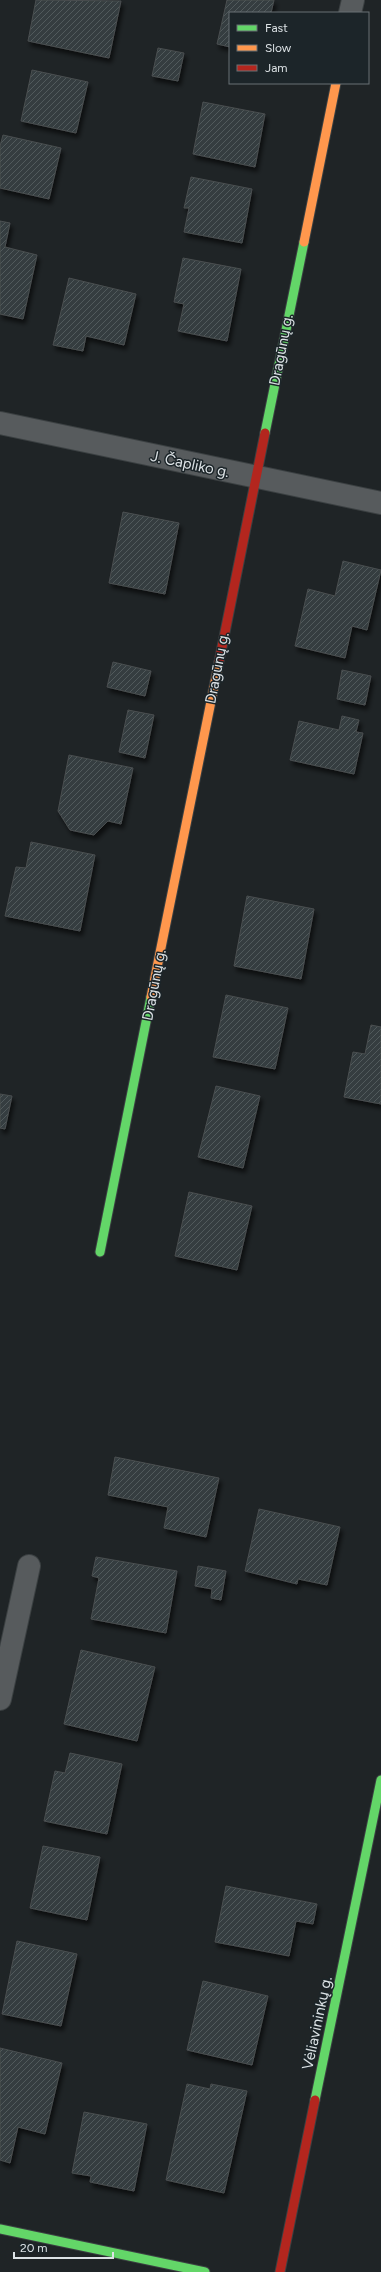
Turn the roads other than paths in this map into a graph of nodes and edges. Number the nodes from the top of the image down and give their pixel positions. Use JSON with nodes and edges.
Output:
{"nodes":[{"id":1,"x":353,"y":0,"type":"edge"},
{"id":2,"x":350,"y":12,"type":"edge"},
{"id":3,"x":336,"y":84,"type":"edge"},
{"id":4,"x":0,"y":423,"type":"edge"},
{"id":5,"x":255,"y":478,"type":"junction"},
{"id":6,"x":381,"y":503,"type":"edge"},
{"id":7,"x":100,"y":1252,"type":"dead end"},
{"id":8,"x":29,"y":1566,"type":"dead end"},
{"id":9,"x":0,"y":1699,"type":"edge"},
{"id":10,"x":381,"y":1780,"type":"edge"},
{"id":11,"x":0,"y":2229,"type":"edge"},
{"id":12,"x":204,"y":2272,"type":"edge"},
{"id":13,"x":280,"y":2272,"type":"edge"}],
"edges":[{"from":1,"to":2,"type":"street"},
{"from":3,"to":5,"type":"street","name":"Dragūnų g."},
{"from":4,"to":5,"type":"street","name":"J. Čapliko g."},
{"from":5,"to":6,"type":"street","name":"J. Čapliko g."},
{"from":5,"to":7,"type":"street","name":"Dragūnų g."},
{"from":8,"to":9,"type":"street"},
{"from":10,"to":13,"type":"street","name":"Vėliavininkų g."},
{"from":11,"to":12,"type":"street"}]}
